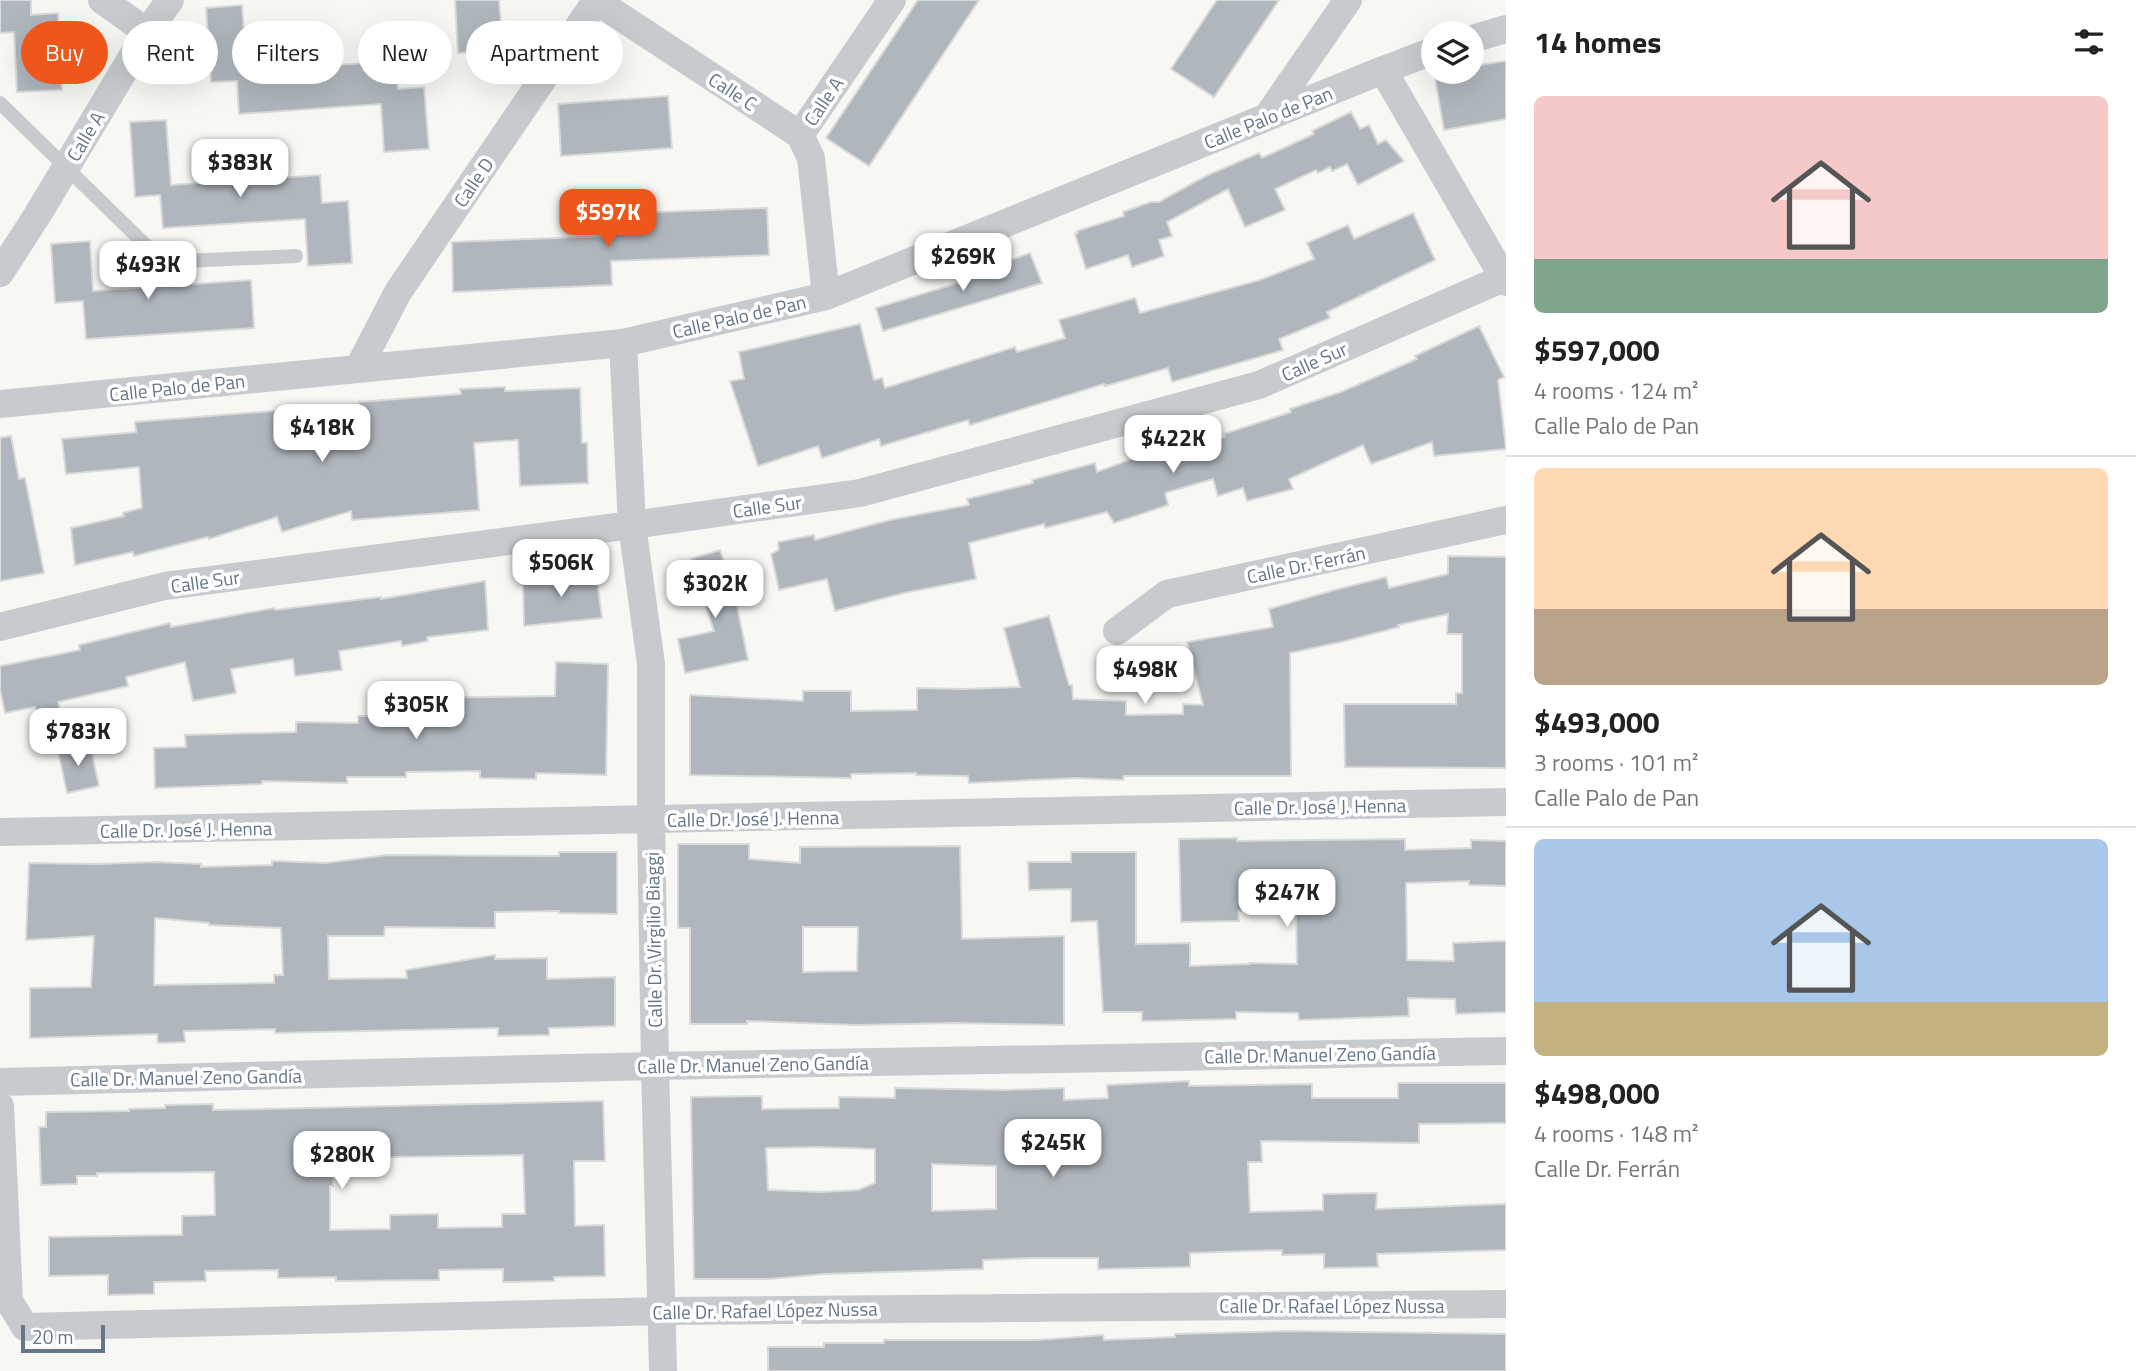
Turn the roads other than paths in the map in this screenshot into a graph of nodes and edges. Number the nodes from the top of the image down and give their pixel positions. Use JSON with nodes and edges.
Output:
{"nodes":[{"id":1,"x":102,"y":0,"type":"edge"},
{"id":2,"x":170,"y":0,"type":"edge"},
{"id":3,"x":596,"y":0,"type":"edge"},
{"id":4,"x":892,"y":0,"type":"edge"},
{"id":5,"x":1348,"y":0,"type":"edge"},
{"id":6,"x":132,"y":21,"type":"edge"},
{"id":7,"x":155,"y":21,"type":"edge"},
{"id":8,"x":1506,"y":29,"type":"edge"},
{"id":9,"x":1484,"y":35,"type":"edge"},
{"id":10,"x":1421,"y":55,"type":"edge"},
{"id":11,"x":1382,"y":70,"type":"junction"},
{"id":12,"x":122,"y":74,"type":"edge"},
{"id":13,"x":0,"y":103,"type":"edge"},
{"id":14,"x":1267,"y":117,"type":"junction"},
{"id":15,"x":800,"y":135,"type":"junction"},
{"id":16,"x":66,"y":169,"type":"junction"},
{"id":17,"x":296,"y":256,"type":"dead end"},
{"id":18,"x":0,"y":273,"type":"edge"},
{"id":19,"x":1505,"y":279,"type":"edge"},
{"id":20,"x":826,"y":296,"type":"junction"},
{"id":21,"x":622,"y":343,"type":"junction"},
{"id":22,"x":358,"y":369,"type":"junction"},
{"id":23,"x":0,"y":404,"type":"edge"},
{"id":24,"x":1506,"y":520,"type":"edge"},
{"id":25,"x":632,"y":525,"type":"junction"},
{"id":26,"x":0,"y":627,"type":"edge"},
{"id":27,"x":1117,"y":631,"type":"dead end"},
{"id":28,"x":1506,"y":802,"type":"edge"},
{"id":29,"x":651,"y":820,"type":"junction"},
{"id":30,"x":0,"y":832,"type":"edge"},
{"id":31,"x":1506,"y":1051,"type":"edge"},
{"id":32,"x":655,"y":1066,"type":"junction"},
{"id":33,"x":0,"y":1082,"type":"edge"},
{"id":34,"x":0,"y":1106,"type":"edge"},
{"id":35,"x":1506,"y":1304,"type":"edge"},
{"id":36,"x":662,"y":1311,"type":"junction"},
{"id":37,"x":663,"y":1371,"type":"edge"}],
"edges":[{"from":1,"to":6,"type":"street"},
{"from":2,"to":7,"type":"street","name":"Calle A"},
{"from":3,"to":15,"type":"street","name":"Calle C"},
{"from":3,"to":22,"type":"street","name":"Calle D"},
{"from":4,"to":15,"type":"street","name":"Calle A"},
{"from":5,"to":14,"type":"street"},
{"from":8,"to":9,"type":"street"},
{"from":10,"to":11,"type":"street","name":"Calle Palo de Pan"},
{"from":11,"to":14,"type":"street","name":"Calle Palo de Pan"},
{"from":11,"to":19,"type":"street"},
{"from":12,"to":16,"type":"street","name":"Calle A"},
{"from":13,"to":16,"type":"lane"},
{"from":14,"to":20,"type":"street","name":"Calle Palo de Pan"},
{"from":15,"to":20,"type":"street","name":"Calle A"},
{"from":16,"to":17,"type":"lane"},
{"from":16,"to":18,"type":"street","name":"Calle A"},
{"from":19,"to":25,"type":"street","name":"Calle Sur"},
{"from":20,"to":21,"type":"street","name":"Calle Palo de Pan"},
{"from":21,"to":22,"type":"street","name":"Calle Palo de Pan"},
{"from":21,"to":25,"type":"street","name":"Calle Dr. Virgilio Biaggi"},
{"from":22,"to":23,"type":"street","name":"Calle Palo de Pan"},
{"from":24,"to":27,"type":"street","name":"Calle Dr. Ferrán"},
{"from":25,"to":26,"type":"street","name":"Calle Sur"},
{"from":25,"to":29,"type":"street","name":"Calle Dr. Virgilio Biaggi"},
{"from":28,"to":29,"type":"street","name":"Calle Dr. José J. Henna"},
{"from":29,"to":30,"type":"street","name":"Calle Dr. José J. Henna"},
{"from":29,"to":32,"type":"street","name":"Calle Dr. Virgilio Biaggi"},
{"from":31,"to":32,"type":"street","name":"Calle Dr. Manuel Zeno Gandía"},
{"from":32,"to":33,"type":"street","name":"Calle Dr. Manuel Zeno Gandía"},
{"from":32,"to":36,"type":"street","name":"Calle Dr. Virgilio Biaggi"},
{"from":34,"to":36,"type":"street","name":"Calle Dr. Rafael López Nussa"},
{"from":35,"to":36,"type":"street","name":"Calle Dr. Rafael López Nussa"},
{"from":36,"to":37,"type":"street","name":"Calle Dr. Virgilio Biaggi"}]}
